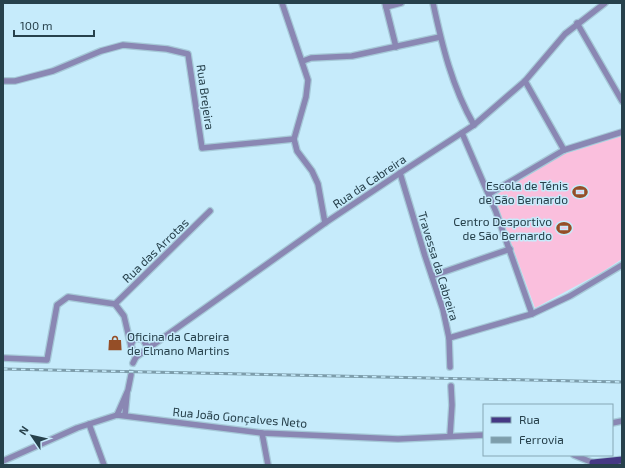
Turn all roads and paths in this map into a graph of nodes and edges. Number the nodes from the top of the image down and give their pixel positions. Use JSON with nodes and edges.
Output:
{"nodes":[{"id":1,"x":282,"y":3,"type":"edge"},
{"id":2,"x":401,"y":3,"type":"edge"},
{"id":3,"x":432,"y":3,"type":"edge"},
{"id":4,"x":605,"y":3,"type":"edge"},
{"id":5,"x":385,"y":5,"type":"edge"},
{"id":6,"x":577,"y":23,"type":"junction"},
{"id":7,"x":440,"y":37,"type":"junction"},
{"id":8,"x":396,"y":47,"type":"junction"},
{"id":9,"x":303,"y":62,"type":"junction"},
{"id":10,"x":3,"y":81,"type":"edge"},
{"id":11,"x":525,"y":81,"type":"junction"},
{"id":12,"x":622,"y":101,"type":"edge"},
{"id":13,"x":474,"y":125,"type":"junction"},
{"id":14,"x":462,"y":132,"type":"junction"},
{"id":15,"x":622,"y":132,"type":"edge"},
{"id":16,"x":294,"y":139,"type":"junction"},
{"id":17,"x":564,"y":150,"type":"junction"},
{"id":18,"x":400,"y":173,"type":"junction"},
{"id":19,"x":489,"y":194,"type":"junction"},
{"id":20,"x":210,"y":211,"type":"dead end"},
{"id":21,"x":325,"y":224,"type":"junction"},
{"id":22,"x":510,"y":249,"type":"junction"},
{"id":23,"x":622,"y":265,"type":"edge"},
{"id":24,"x":432,"y":276,"type":"junction"},
{"id":25,"x":115,"y":304,"type":"junction"},
{"id":26,"x":532,"y":314,"type":"junction"},
{"id":27,"x":127,"y":330,"type":"junction"},
{"id":28,"x":137,"y":338,"type":"junction"},
{"id":29,"x":450,"y":338,"type":"junction"},
{"id":30,"x":131,"y":346,"type":"junction"},
{"id":31,"x":149,"y":349,"type":"junction"},
{"id":32,"x":3,"y":358,"type":"edge"},
{"id":33,"x":450,"y":367,"type":"dead end"},
{"id":34,"x":131,"y":375,"type":"tunnel mouth"},
{"id":35,"x":450,"y":386,"type":"dead end"},
{"id":36,"x":128,"y":390,"type":"junction"},
{"id":37,"x":117,"y":415,"type":"junction"},
{"id":38,"x":126,"y":416,"type":"junction"},
{"id":39,"x":90,"y":424,"type":"junction"},
{"id":40,"x":262,"y":433,"type":"junction"},
{"id":41,"x":483,"y":435,"type":"edge"},
{"id":42,"x":450,"y":436,"type":"junction"},
{"id":43,"x":576,"y":456,"type":"edge"},
{"id":44,"x":622,"y":460,"type":"edge"},
{"id":45,"x":3,"y":461,"type":"edge"},
{"id":46,"x":596,"y":464,"type":"edge"},
{"id":47,"x":104,"y":465,"type":"edge"},
{"id":48,"x":268,"y":465,"type":"edge"},
{"id":49,"x":617,"y":465,"type":"edge"}],
"edges":[{"from":1,"to":9,"type":"street"},
{"from":2,"to":5,"type":"street"},
{"from":3,"to":7,"type":"street"},
{"from":4,"to":6,"type":"street","name":"Rua da Cabreira"},
{"from":5,"to":8,"type":"street"},
{"from":6,"to":11,"type":"street","name":"Rua da Cabreira"},
{"from":6,"to":12,"type":"street"},
{"from":7,"to":8,"type":"street"},
{"from":7,"to":13,"type":"street"},
{"from":8,"to":9,"type":"street"},
{"from":9,"to":16,"type":"street"},
{"from":10,"to":16,"type":"street","name":"Rua Brejeira"},
{"from":11,"to":13,"type":"street","name":"Rua da Cabreira"},
{"from":11,"to":17,"type":"street"},
{"from":13,"to":14,"type":"street","name":"Rua da Cabreira"},
{"from":14,"to":18,"type":"street","name":"Rua da Cabreira"},
{"from":14,"to":19,"type":"street"},
{"from":15,"to":17,"type":"street"},
{"from":16,"to":21,"type":"street"},
{"from":17,"to":19,"type":"street"},
{"from":18,"to":21,"type":"street","name":"Rua da Cabreira"},
{"from":18,"to":24,"type":"street","name":"Travessa da Cabreira"},
{"from":19,"to":22,"type":"street"},
{"from":20,"to":25,"type":"street","name":"Rua das Arrotas"},
{"from":21,"to":31,"type":"street","name":"Rua da Cabreira"},
{"from":22,"to":24,"type":"street"},
{"from":22,"to":26,"type":"street"},
{"from":23,"to":26,"type":"street"},
{"from":24,"to":29,"type":"street","name":"Travessa da Cabreira"},
{"from":25,"to":27,"type":"street"},
{"from":25,"to":32,"type":"street"},
{"from":26,"to":29,"type":"street"},
{"from":27,"to":28,"type":"street"},
{"from":27,"to":30,"type":"street"},
{"from":28,"to":30,"type":"street"},
{"from":28,"to":31,"type":"street"},
{"from":29,"to":33,"type":"street","name":"Travessa da Cabreira"},
{"from":30,"to":31,"type":"street","name":"Rua da Cabreira"},
{"from":34,"to":36,"type":"street"},
{"from":35,"to":42,"type":"street"},
{"from":36,"to":37,"type":"street"},
{"from":36,"to":38,"type":"street"},
{"from":37,"to":38,"type":"street","name":"Rua João Gonçalves Neto"},
{"from":37,"to":39,"type":"street","name":"Rua João Gonçalves Neto"},
{"from":38,"to":40,"type":"street","name":"Rua João Gonçalves Neto"},
{"from":39,"to":45,"type":"street","name":"Rua João Gonçalves Neto"},
{"from":39,"to":47,"type":"street"},
{"from":40,"to":42,"type":"street","name":"Rua João Gonçalves Neto"},
{"from":40,"to":48,"type":"street"},
{"from":41,"to":42,"type":"street","name":"Rua João Gonçalves Neto"},
{"from":43,"to":46,"type":"street"},
{"from":44,"to":46,"type":"main road"},
{"from":44,"to":49,"type":"main road"}]}
